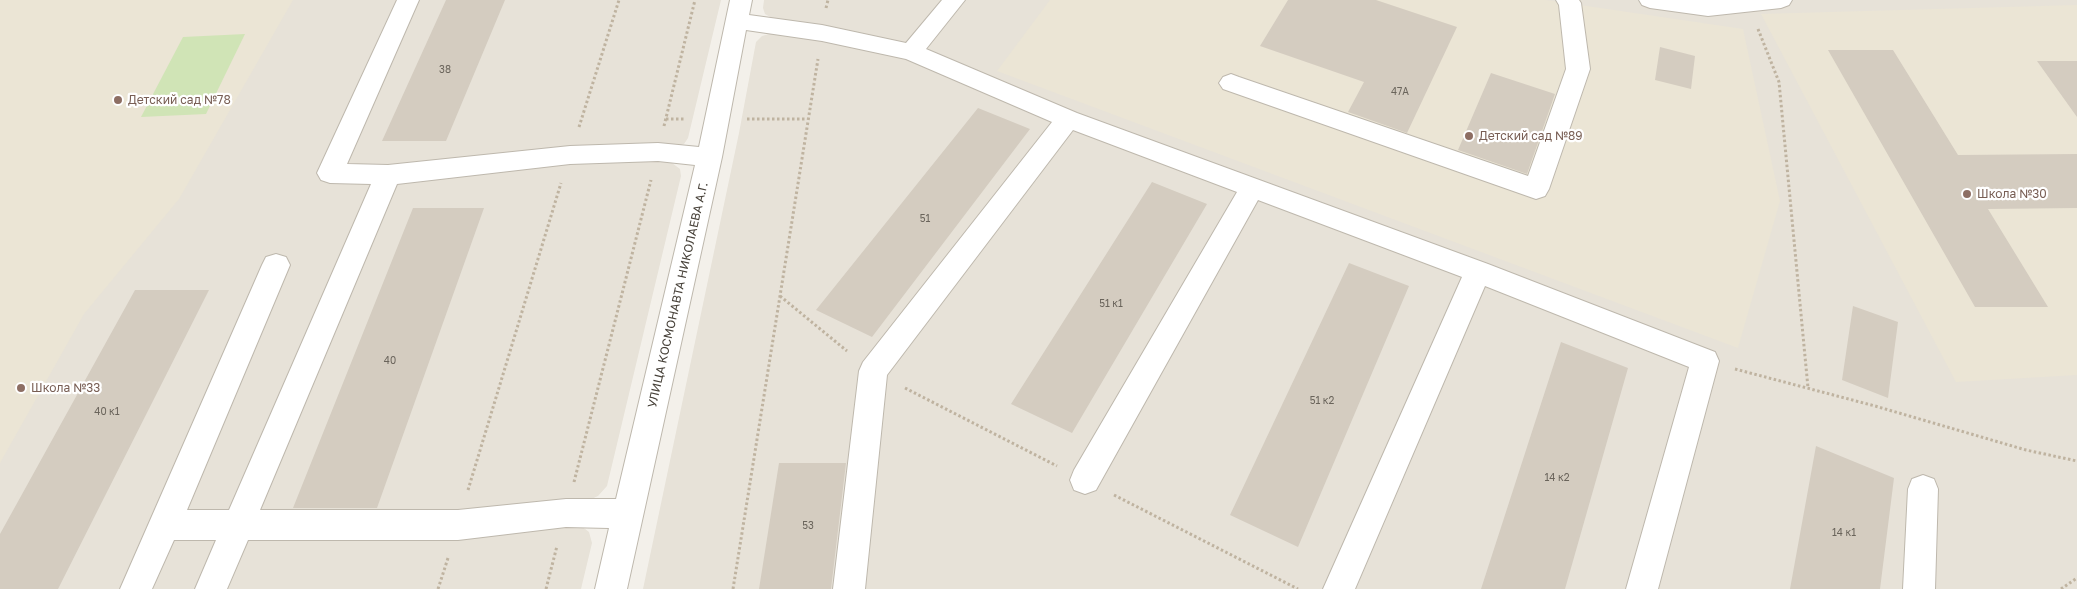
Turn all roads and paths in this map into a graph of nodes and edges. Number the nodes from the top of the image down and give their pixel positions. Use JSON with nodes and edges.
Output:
{"nodes":[{"id":1,"x":408,"y":0,"type":"edge"},
{"id":2,"x":619,"y":0,"type":"edge"},
{"id":3,"x":695,"y":0,"type":"edge"},
{"id":4,"x":954,"y":0,"type":"edge"},
{"id":5,"x":1567,"y":0,"type":"edge"},
{"id":6,"x":1650,"y":0,"type":"edge"},
{"id":7,"x":1781,"y":0,"type":"edge"},
{"id":8,"x":1706,"y":4,"type":"edge"},
{"id":9,"x":1748,"y":4,"type":"junction"},
{"id":10,"x":739,"y":10,"type":"edge"},
{"id":11,"x":911,"y":52,"type":"junction"},
{"id":12,"x":818,"y":57,"type":"dead end"},
{"id":13,"x":1231,"y":83,"type":"dead end"},
{"id":14,"x":1068,"y":118,"type":"junction"},
{"id":15,"x":666,"y":119,"type":"junction"},
{"id":16,"x":692,"y":119,"type":"dead end"},
{"id":17,"x":742,"y":119,"type":"dead end"},
{"id":18,"x":807,"y":119,"type":"junction"},
{"id":19,"x":664,"y":127,"type":"dead end"},
{"id":20,"x":570,"y":155,"type":"junction"},
{"id":21,"x":709,"y":157,"type":"junction"},
{"id":22,"x":388,"y":175,"type":"junction"},
{"id":23,"x":651,"y":180,"type":"dead end"},
{"id":24,"x":1254,"y":187,"type":"junction"},
{"id":25,"x":276,"y":265,"type":"dead end"},
{"id":26,"x":1478,"y":272,"type":"junction"},
{"id":27,"x":780,"y":296,"type":"junction"},
{"id":28,"x":1705,"y":361,"type":"junction"},
{"id":29,"x":872,"y":371,"type":"junction"},
{"id":30,"x":1808,"y":388,"type":"junction"},
{"id":31,"x":2077,"y":461,"type":"edge"},
{"id":32,"x":1085,"y":480,"type":"junction"},
{"id":33,"x":573,"y":485,"type":"dead end"},
{"id":34,"x":1923,"y":489,"type":"dead end"},
{"id":35,"x":628,"y":514,"type":"junction"},
{"id":36,"x":165,"y":525,"type":"junction"},
{"id":37,"x":239,"y":525,"type":"junction"},
{"id":38,"x":458,"y":525,"type":"junction"},
{"id":39,"x":558,"y":542,"type":"dead end"},
{"id":40,"x":2077,"y":578,"type":"edge"},
{"id":41,"x":136,"y":589,"type":"edge"},
{"id":42,"x":212,"y":589,"type":"edge"},
{"id":43,"x":438,"y":589,"type":"edge"},
{"id":44,"x":546,"y":589,"type":"edge"},
{"id":45,"x":611,"y":589,"type":"edge"},
{"id":46,"x":733,"y":589,"type":"edge"},
{"id":47,"x":849,"y":589,"type":"edge"},
{"id":48,"x":1298,"y":589,"type":"edge"},
{"id":49,"x":1339,"y":589,"type":"edge"},
{"id":50,"x":1642,"y":589,"type":"edge"},
{"id":51,"x":1919,"y":589,"type":"edge"},
{"id":52,"x":2061,"y":589,"type":"edge"}],
"edges":[{"from":1,"to":22,"type":"street"},
{"from":2,"to":20,"type":"path"},
{"from":3,"to":15,"type":"path"},
{"from":4,"to":11,"type":"street"},
{"from":5,"to":13,"type":"street"},
{"from":6,"to":8,"type":"street"},
{"from":7,"to":9,"type":"street"},
{"from":8,"to":9,"type":"street"},
{"from":9,"to":30,"type":"path"},
{"from":10,"to":11,"type":"street"},
{"from":10,"to":21,"type":"street","name":"УЛИЦА КОСМОНАВТА НИКОЛАЕВА А.Г."},
{"from":11,"to":14,"type":"street"},
{"from":12,"to":18,"type":"path"},
{"from":14,"to":24,"type":"street"},
{"from":14,"to":29,"type":"street"},
{"from":15,"to":16,"type":"path"},
{"from":15,"to":19,"type":"path"},
{"from":17,"to":18,"type":"path"},
{"from":18,"to":27,"type":"path"},
{"from":20,"to":21,"type":"street"},
{"from":20,"to":22,"type":"street"},
{"from":20,"to":38,"type":"path"},
{"from":21,"to":35,"type":"street","name":"УЛИЦА КОСМОНАВТА НИКОЛАЕВА А.Г."},
{"from":22,"to":37,"type":"street"},
{"from":23,"to":33,"type":"path"},
{"from":24,"to":26,"type":"street"},
{"from":24,"to":32,"type":"street"},
{"from":25,"to":36,"type":"street"},
{"from":26,"to":28,"type":"street"},
{"from":26,"to":49,"type":"street"},
{"from":27,"to":29,"type":"path"},
{"from":27,"to":46,"type":"path"},
{"from":28,"to":30,"type":"path"},
{"from":28,"to":50,"type":"street"},
{"from":29,"to":32,"type":"path"},
{"from":29,"to":47,"type":"street"},
{"from":30,"to":31,"type":"path"},
{"from":32,"to":48,"type":"path"},
{"from":34,"to":51,"type":"street"},
{"from":35,"to":38,"type":"street"},
{"from":35,"to":45,"type":"street","name":"УЛИЦА КОСМОНАВТА НИКОЛАЕВА А.Г."},
{"from":36,"to":37,"type":"street"},
{"from":36,"to":41,"type":"street"},
{"from":37,"to":38,"type":"street"},
{"from":37,"to":42,"type":"street"},
{"from":38,"to":43,"type":"path"},
{"from":39,"to":44,"type":"path"},
{"from":40,"to":52,"type":"path"}]}
